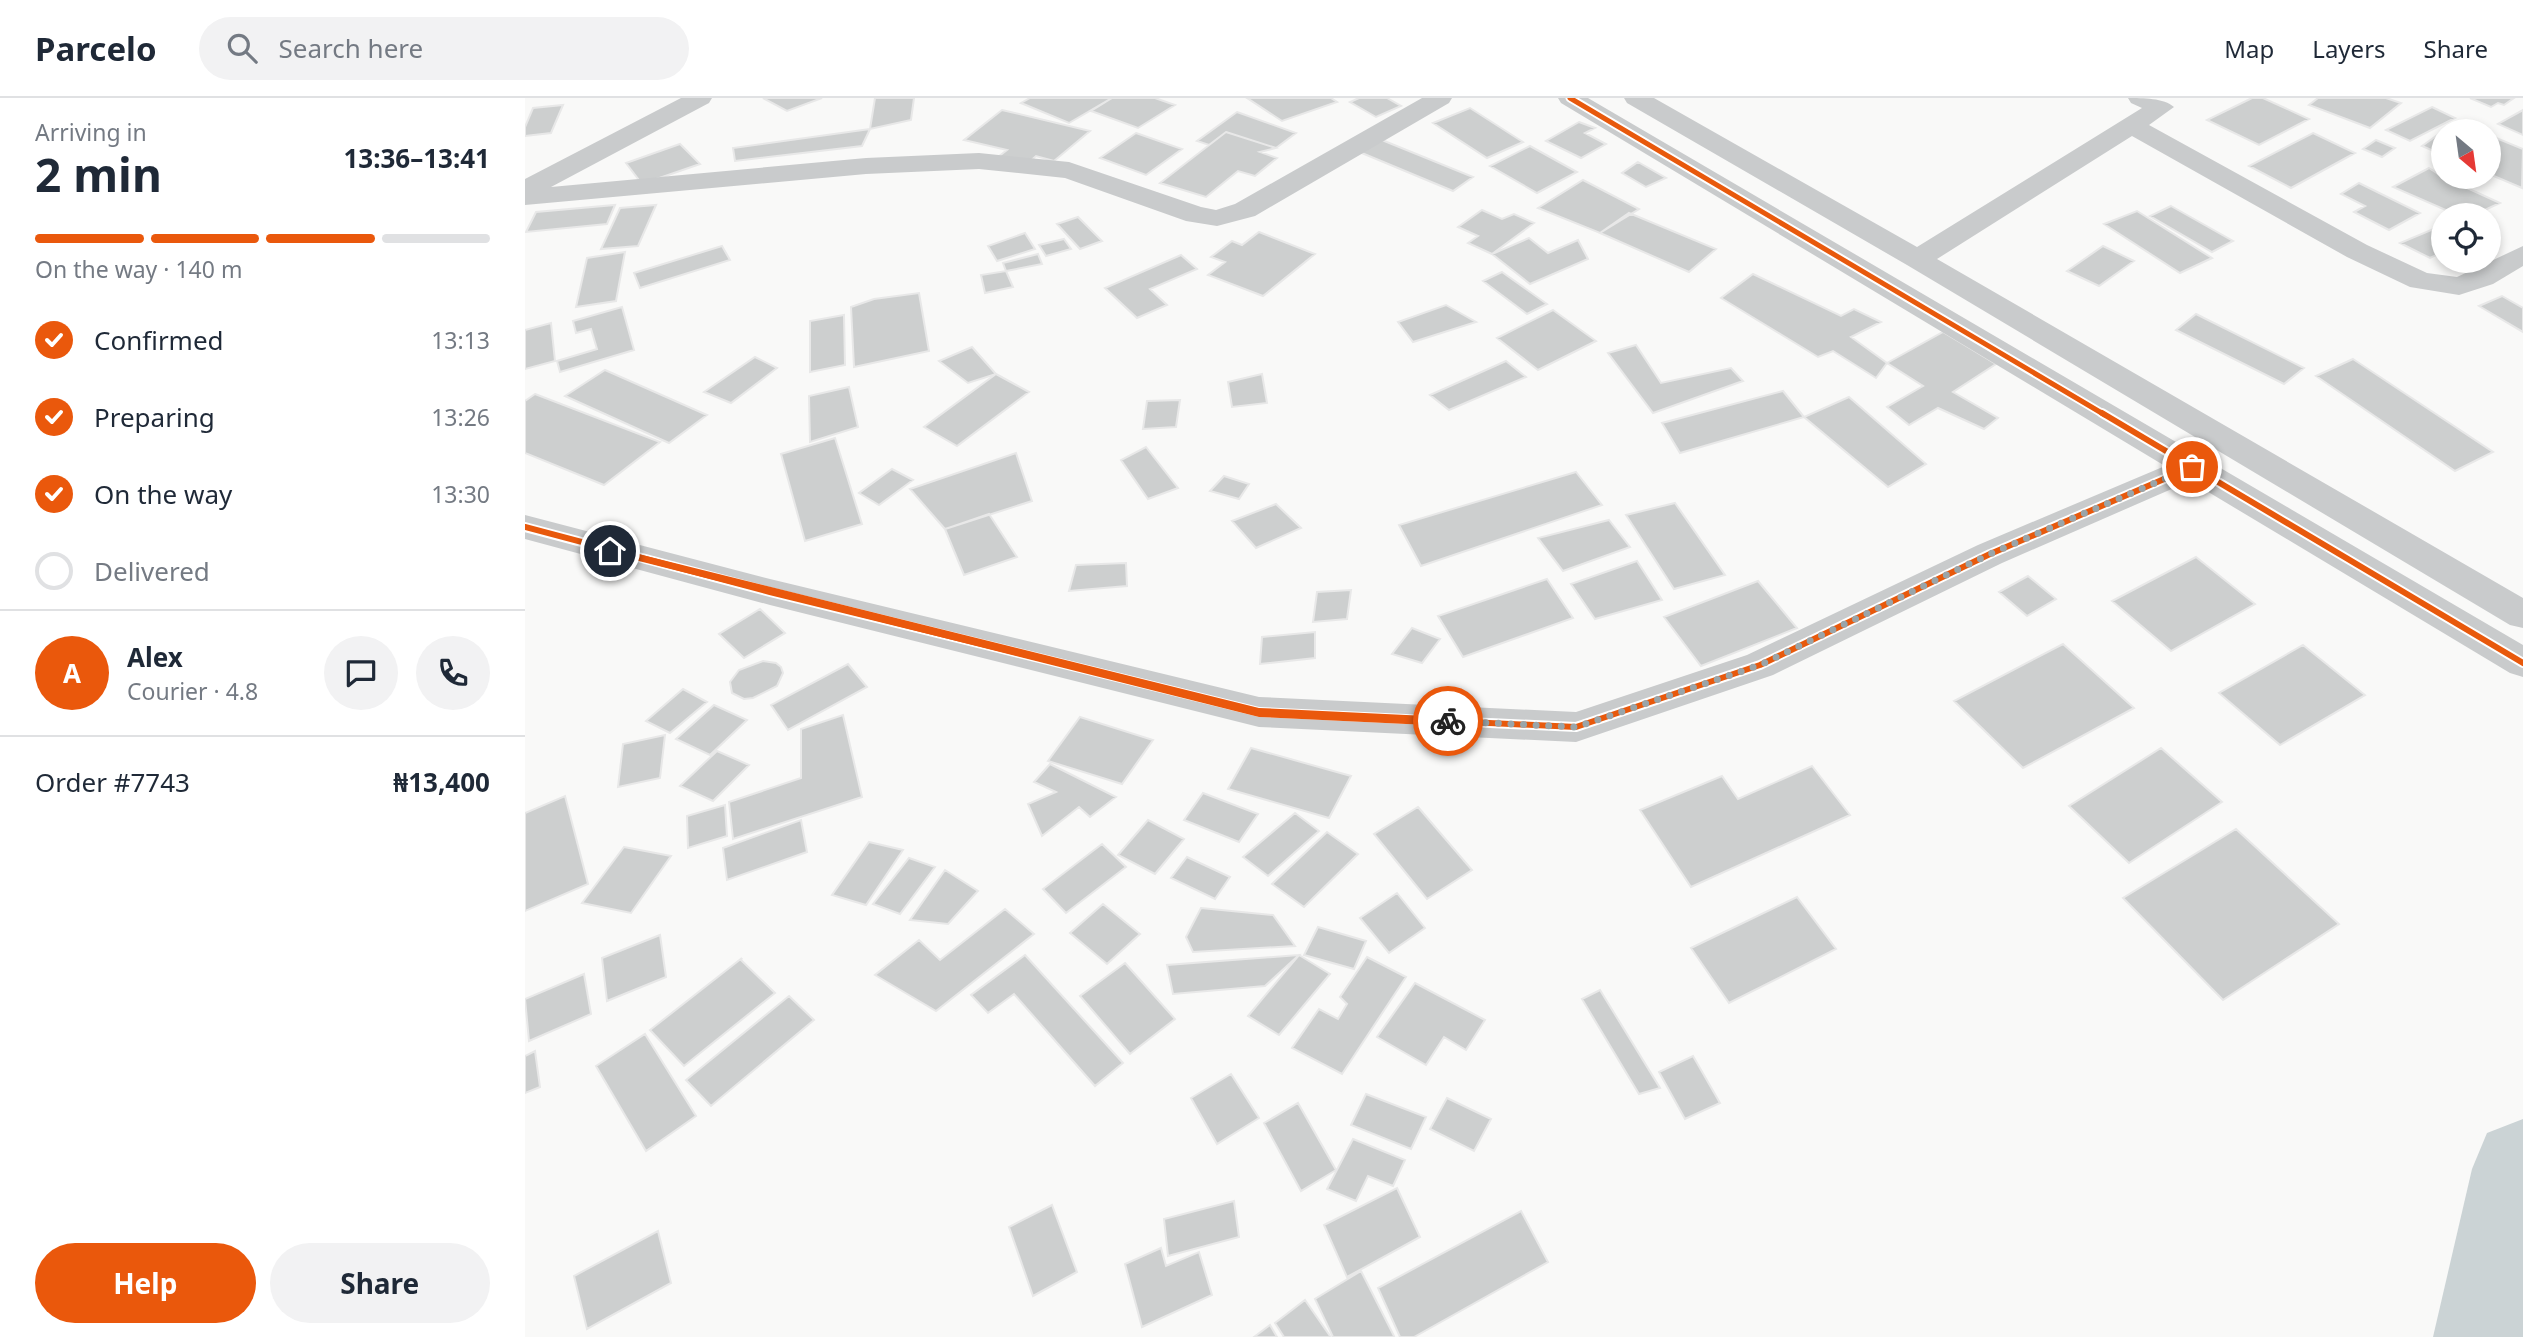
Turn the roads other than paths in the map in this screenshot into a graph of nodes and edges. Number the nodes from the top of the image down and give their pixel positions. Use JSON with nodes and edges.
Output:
{"nodes":[{"id":1,"x":700,"y":98,"type":"edge"},
{"id":2,"x":1440,"y":98,"type":"edge"},
{"id":3,"x":1570,"y":98,"type":"edge"},
{"id":4,"x":1636,"y":98,"type":"edge"},
{"id":5,"x":2159,"y":101,"type":"edge"},
{"id":6,"x":2130,"y":125,"type":"junction"},
{"id":7,"x":525,"y":189,"type":"edge"},
{"id":8,"x":525,"y":197,"type":"edge"},
{"id":9,"x":2523,"y":254,"type":"edge"},
{"id":10,"x":1917,"y":259,"type":"junction"},
{"id":11,"x":2192,"y":467,"type":"junction"},
{"id":12,"x":527,"y":530,"type":"edge"},
{"id":13,"x":2523,"y":615,"type":"edge"},
{"id":14,"x":2523,"y":663,"type":"edge"}],
"edges":[{"from":1,"to":7,"type":"street"},
{"from":2,"to":8,"type":"street"},
{"from":3,"to":11,"type":"street"},
{"from":4,"to":10,"type":"street"},
{"from":5,"to":6,"type":"street"},
{"from":6,"to":9,"type":"street"},
{"from":6,"to":10,"type":"street"},
{"from":10,"to":13,"type":"street"},
{"from":11,"to":12,"type":"street"},
{"from":11,"to":14,"type":"street"}]}
